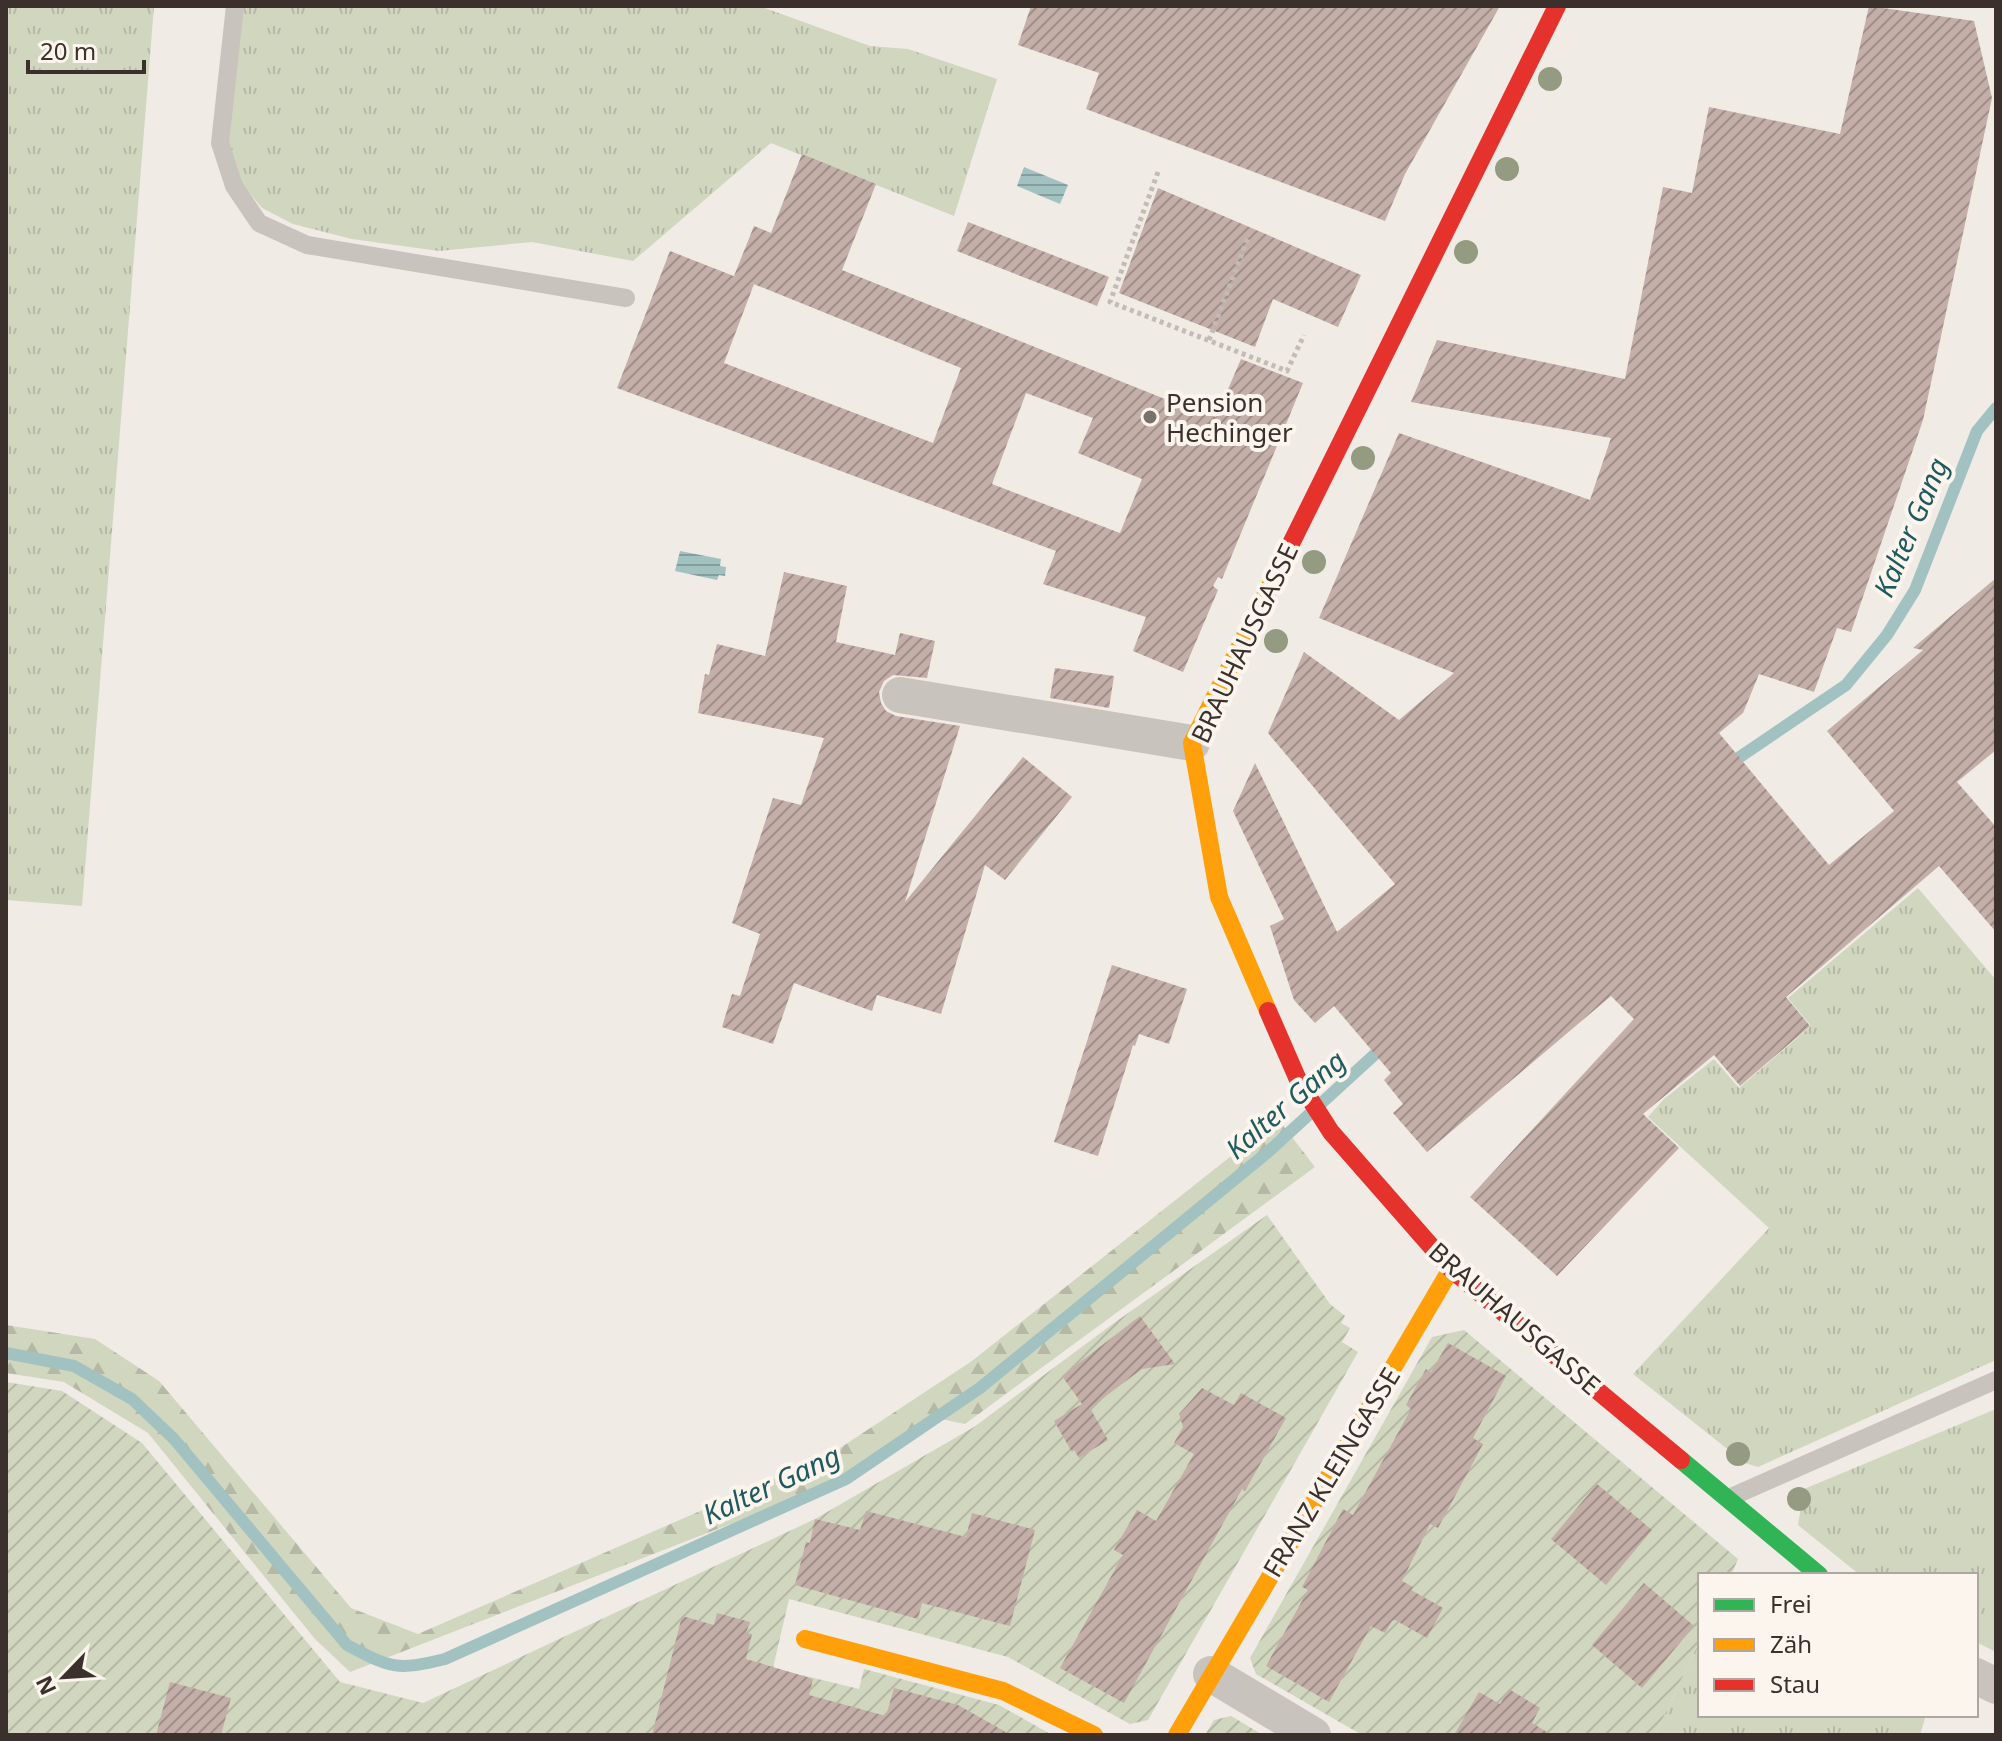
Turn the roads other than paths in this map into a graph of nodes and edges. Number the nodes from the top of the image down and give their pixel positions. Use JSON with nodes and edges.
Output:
{"nodes":[{"id":1,"x":235,"y":6,"type":"edge"},
{"id":2,"x":1557,"y":6,"type":"edge"},
{"id":3,"x":626,"y":298,"type":"dead end"},
{"id":4,"x":900,"y":695,"type":"dead end"},
{"id":5,"x":1192,"y":743,"type":"junction"},
{"id":6,"x":1451,"y":1269,"type":"junction"},
{"id":7,"x":1996,"y":1380,"type":"edge"},
{"id":8,"x":1727,"y":1499,"type":"junction"},
{"id":9,"x":1817,"y":1573,"type":"edge"},
{"id":10,"x":805,"y":1639,"type":"dead end"},
{"id":11,"x":1211,"y":1674,"type":"junction"},
{"id":12,"x":1978,"y":1677,"type":"edge"},
{"id":13,"x":1996,"y":1686,"type":"edge"},
{"id":14,"x":1094,"y":1735,"type":"edge"},
{"id":15,"x":1177,"y":1735,"type":"edge"},
{"id":16,"x":1313,"y":1735,"type":"edge"}],
"edges":[{"from":1,"to":3,"type":"lane"},
{"from":2,"to":5,"type":"street","name":"BRAUHAUSGASSE"},
{"from":4,"to":5,"type":"street"},
{"from":5,"to":6,"type":"street","name":"BRAUHAUSGASSE"},
{"from":6,"to":8,"type":"street","name":"BRAUHAUSGASSE"},
{"from":6,"to":11,"type":"street","name":"FRANZ KLEINGASSE"},
{"from":7,"to":8,"type":"lane"},
{"from":8,"to":9,"type":"street","name":"BRAUHAUSGASSE"},
{"from":10,"to":14,"type":"street"},
{"from":11,"to":15,"type":"street","name":"FRANZ KLEINGASSE"},
{"from":11,"to":16,"type":"street"},
{"from":12,"to":13,"type":"street"}]}
